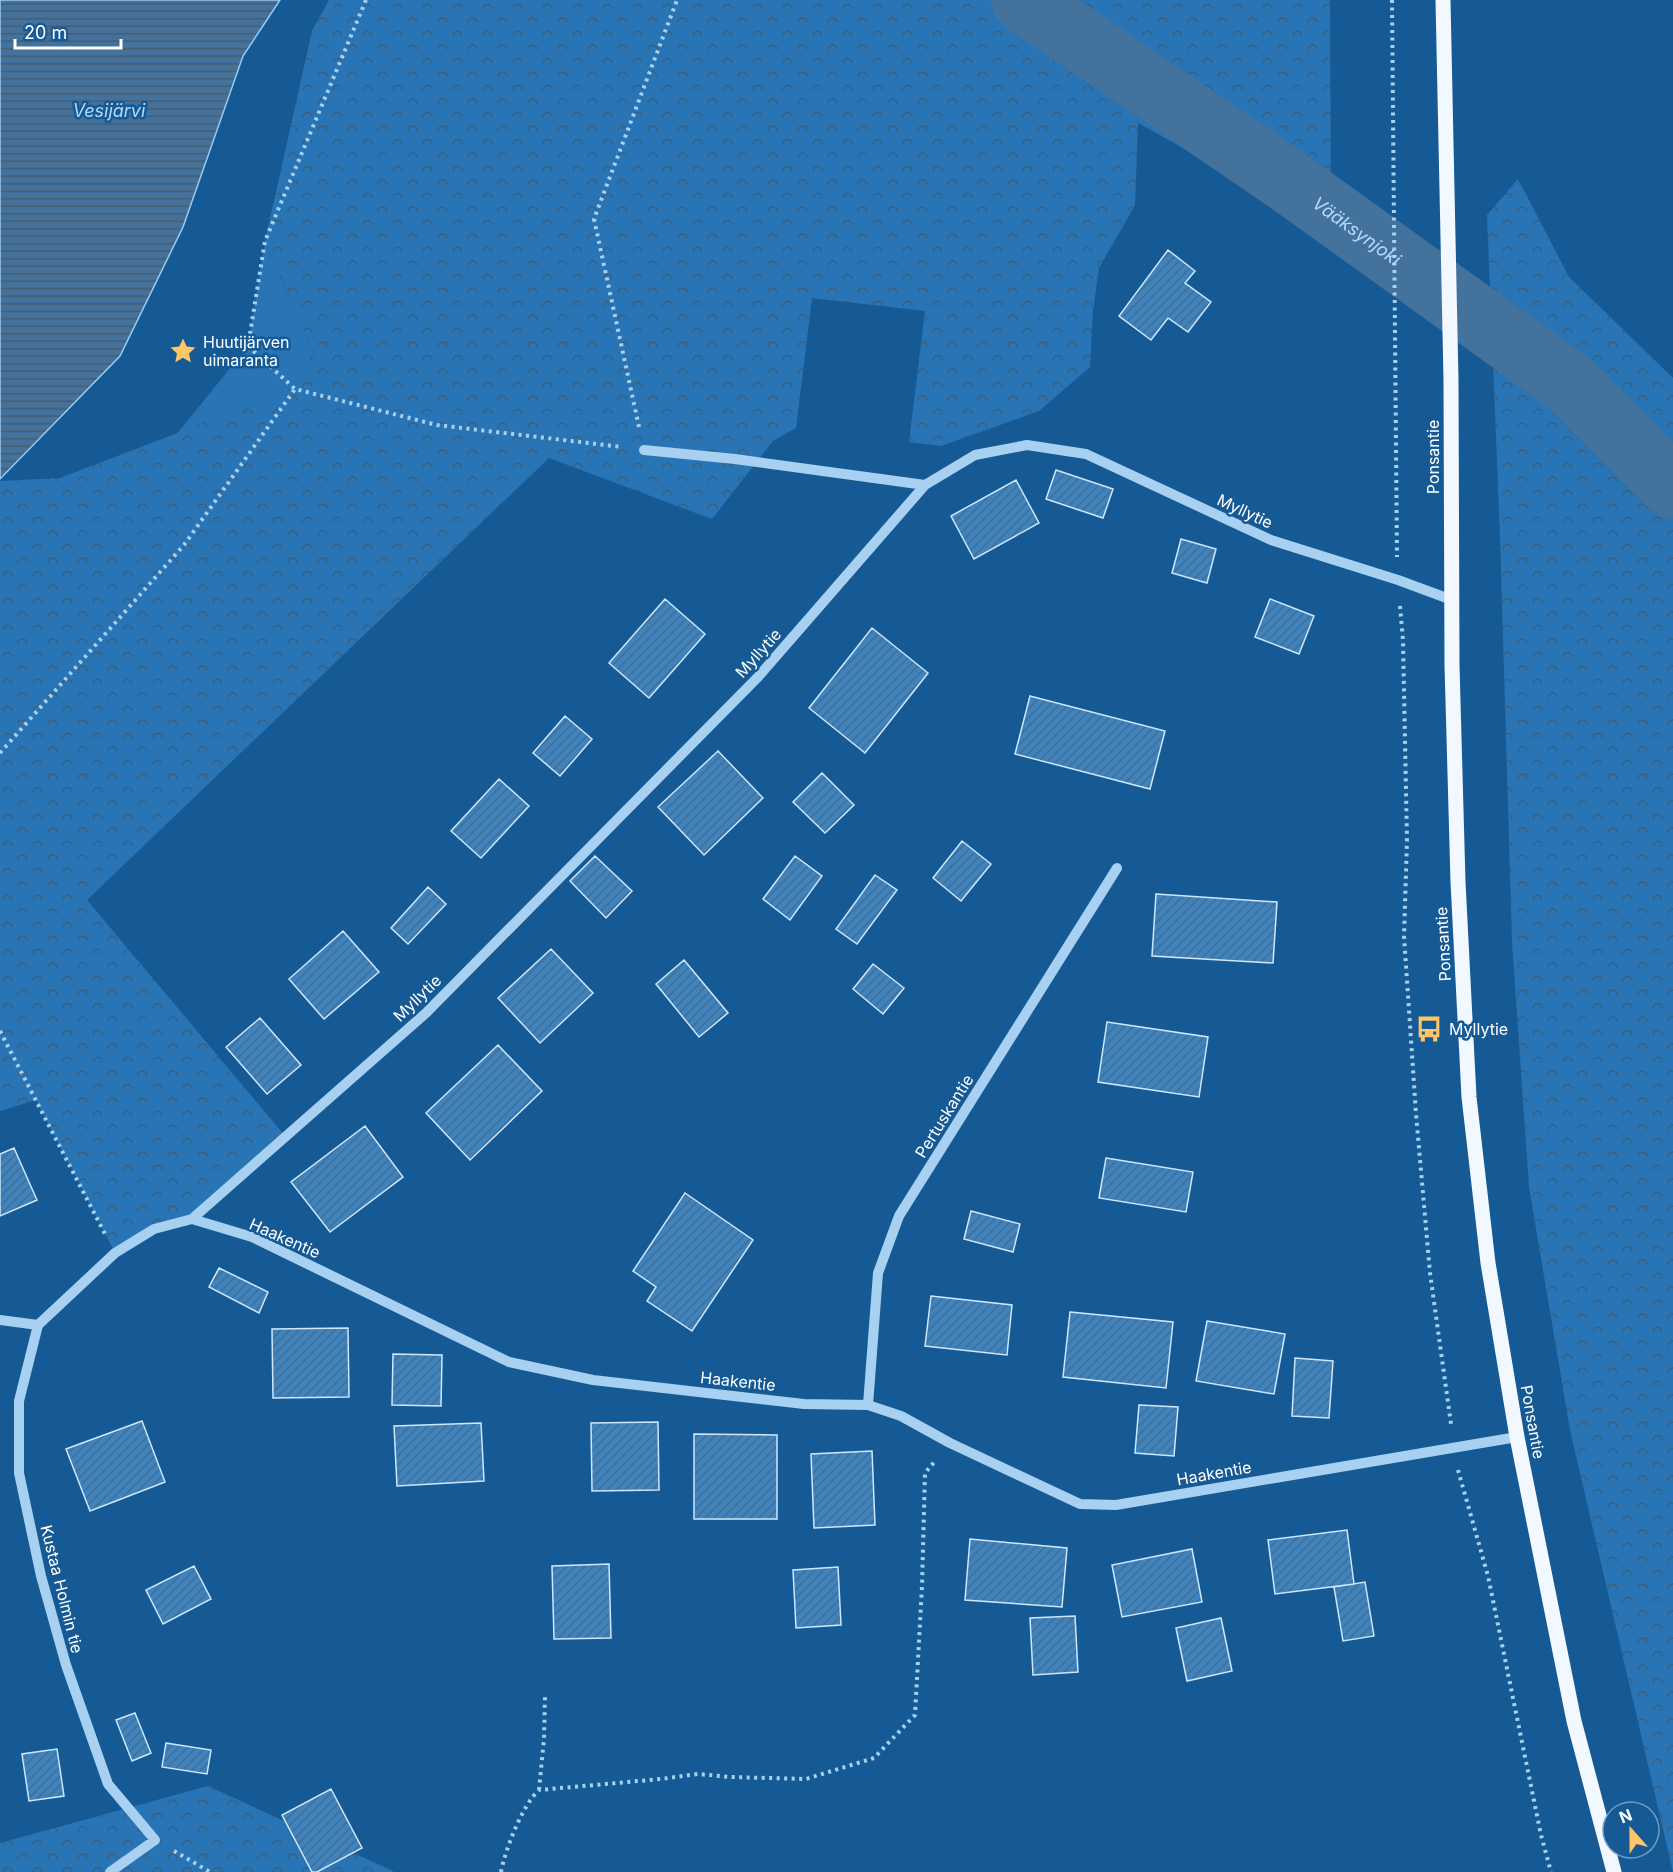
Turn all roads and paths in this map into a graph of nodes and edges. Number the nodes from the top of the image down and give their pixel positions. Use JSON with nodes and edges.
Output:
{"nodes":[{"id":1,"x":366,"y":0,"type":"edge"},
{"id":2,"x":677,"y":0,"type":"edge"},
{"id":3,"x":1392,"y":0,"type":"edge"},
{"id":4,"x":1443,"y":0,"type":"edge"},
{"id":5,"x":295,"y":388,"type":"junction"},
{"id":6,"x":644,"y":450,"type":"junction"},
{"id":7,"x":925,"y":485,"type":"junction"},
{"id":8,"x":1398,"y":580,"type":"junction"},
{"id":9,"x":1452,"y":600,"type":"junction"},
{"id":10,"x":0,"y":753,"type":"edge"},
{"id":11,"x":1117,"y":868,"type":"dead end"},
{"id":12,"x":0,"y":1031,"type":"edge"},
{"id":13,"x":192,"y":1220,"type":"junction"},
{"id":14,"x":115,"y":1253,"type":"junction"},
{"id":15,"x":0,"y":1320,"type":"edge"},
{"id":16,"x":38,"y":1325,"type":"junction"},
{"id":17,"x":868,"y":1405,"type":"junction"},
{"id":18,"x":1517,"y":1437,"type":"junction"},
{"id":19,"x":950,"y":1443,"type":"junction"},
{"id":20,"x":1454,"y":1447,"type":"junction"},
{"id":21,"x":545,"y":1697,"type":"dead end"},
{"id":22,"x":539,"y":1790,"type":"junction"},
{"id":23,"x":155,"y":1840,"type":"junction"},
{"id":24,"x":110,"y":1872,"type":"edge"},
{"id":25,"x":210,"y":1872,"type":"edge"},
{"id":26,"x":501,"y":1872,"type":"edge"},
{"id":27,"x":1551,"y":1872,"type":"edge"},
{"id":28,"x":1614,"y":1872,"type":"edge"}],
"edges":[{"from":1,"to":5,"type":"path"},
{"from":2,"to":6,"type":"path"},
{"from":3,"to":8,"type":"path"},
{"from":4,"to":9,"type":"main road","name":"Ponsantie"},
{"from":5,"to":6,"type":"path"},
{"from":5,"to":10,"type":"path"},
{"from":6,"to":7,"type":"street"},
{"from":7,"to":8,"type":"street","name":"Myllytie"},
{"from":7,"to":13,"type":"street","name":"Myllytie"},
{"from":8,"to":9,"type":"street","name":"Myllytie"},
{"from":8,"to":20,"type":"path"},
{"from":9,"to":18,"type":"main road","name":"Ponsantie"},
{"from":11,"to":17,"type":"street","name":"Pertuskantie"},
{"from":12,"to":14,"type":"path"},
{"from":13,"to":14,"type":"street","name":"Haakentie"},
{"from":13,"to":17,"type":"street","name":"Haakentie"},
{"from":14,"to":16,"type":"street","name":"Haakentie"},
{"from":15,"to":16,"type":"street"},
{"from":16,"to":23,"type":"street","name":"Kustaa Holmin tie"},
{"from":17,"to":19,"type":"street","name":"Haakentie"},
{"from":18,"to":20,"type":"street","name":"Haakentie"},
{"from":18,"to":28,"type":"main road","name":"Ponsantie"},
{"from":19,"to":20,"type":"street","name":"Haakentie"},
{"from":19,"to":22,"type":"path"},
{"from":20,"to":27,"type":"path"},
{"from":21,"to":22,"type":"path"},
{"from":22,"to":26,"type":"path"},
{"from":23,"to":24,"type":"street"},
{"from":23,"to":25,"type":"path"}]}
